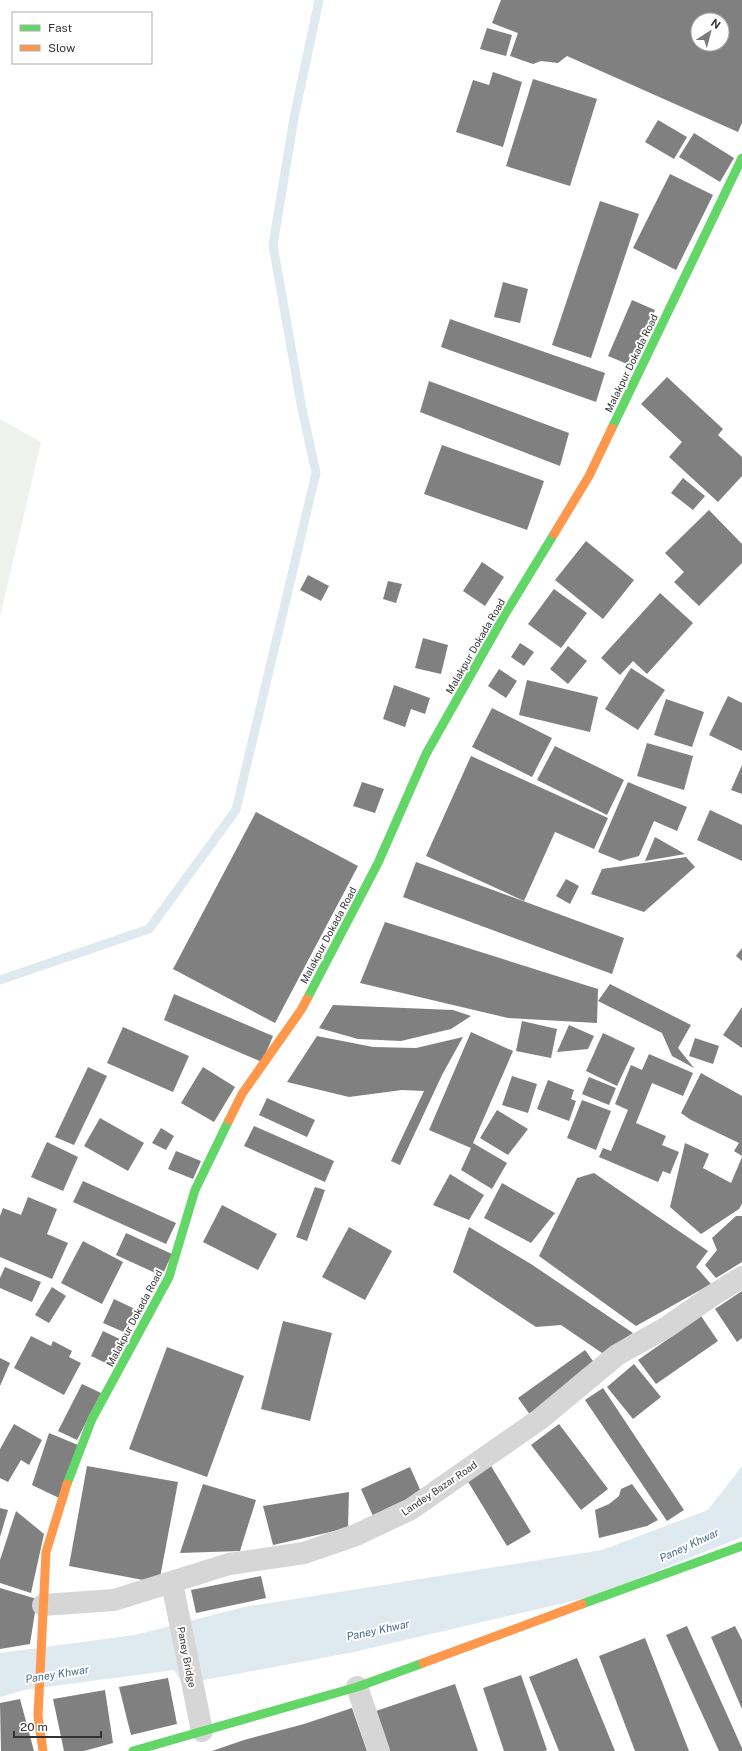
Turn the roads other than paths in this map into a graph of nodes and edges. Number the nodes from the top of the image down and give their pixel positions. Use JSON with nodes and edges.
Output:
{"nodes":[{"id":1,"x":742,"y":158,"type":"edge"},
{"id":2,"x":742,"y":1277,"type":"edge"},
{"id":3,"x":742,"y":1546,"type":"edge"},
{"id":4,"x":172,"y":1583,"type":"junction"},
{"id":5,"x":43,"y":1605,"type":"junction"},
{"id":6,"x":357,"y":1687,"type":"junction"},
{"id":7,"x":202,"y":1731,"type":"junction"},
{"id":8,"x":43,"y":1751,"type":"edge"},
{"id":9,"x":133,"y":1751,"type":"edge"},
{"id":10,"x":379,"y":1751,"type":"edge"}],
"edges":[{"from":1,"to":5,"type":"street","name":"Malakpur Dokada Road"},
{"from":2,"to":4,"type":"street","name":"Landey Bazar Road"},
{"from":3,"to":6,"type":"street"},
{"from":4,"to":5,"type":"street","name":"Landey Bazar Road"},
{"from":4,"to":7,"type":"street","name":"Paney Bridge"},
{"from":5,"to":8,"type":"street","name":"Malakpur Dokada Road"},
{"from":6,"to":7,"type":"street"},
{"from":6,"to":10,"type":"street"},
{"from":7,"to":9,"type":"street"}]}
